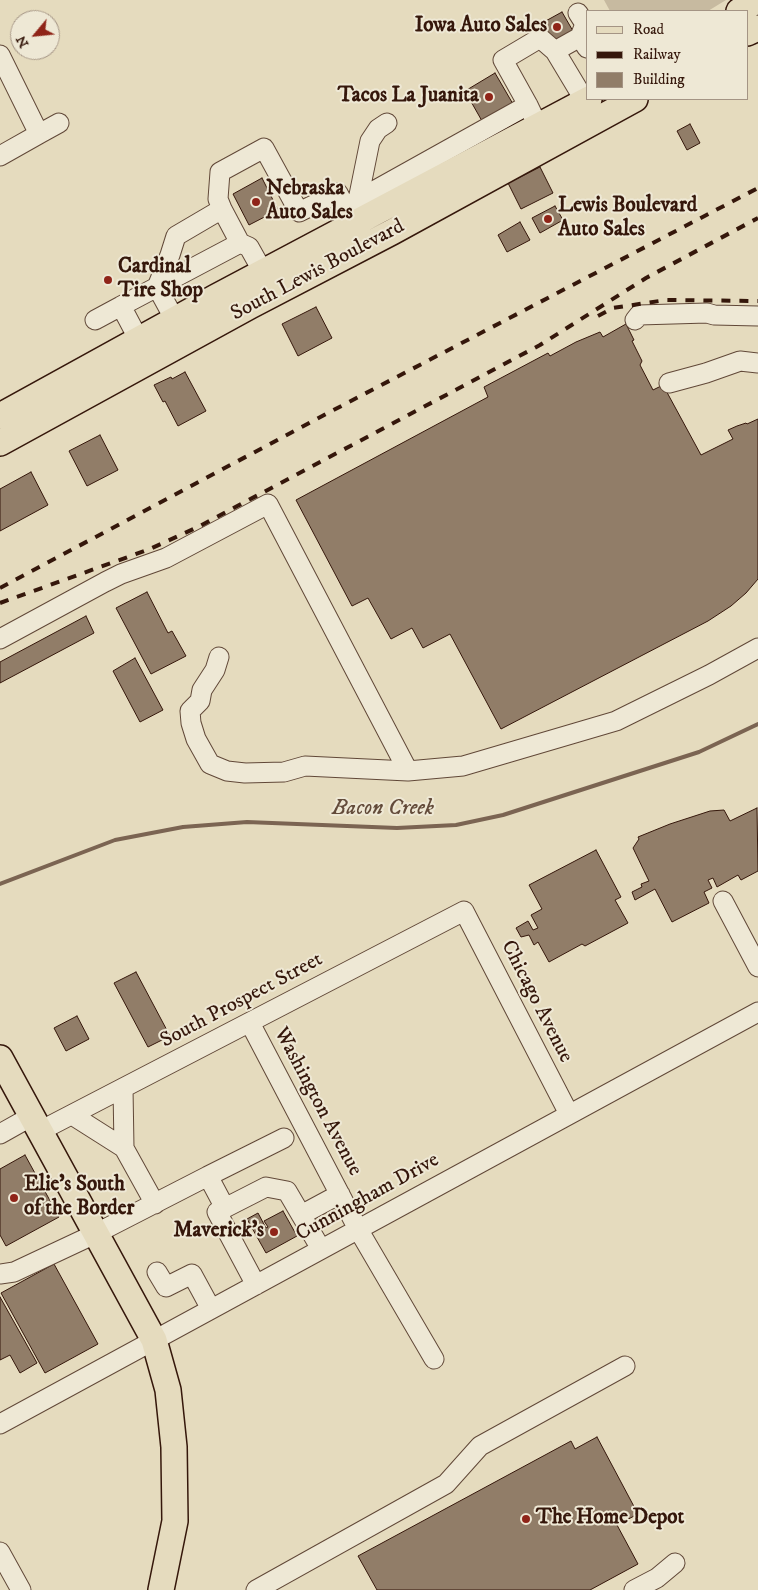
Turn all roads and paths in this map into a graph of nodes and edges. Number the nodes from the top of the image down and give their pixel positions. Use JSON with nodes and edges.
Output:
{"nodes":[{"id":1,"x":758,"y":0,"type":"edge"},
{"id":2,"x":741,"y":10,"type":"edge"},
{"id":3,"x":578,"y":13,"type":"dead end"},
{"id":4,"x":583,"y":42,"type":"edge"},
{"id":5,"x":555,"y":50,"type":"junction"},
{"id":6,"x":0,"y":55,"type":"edge"},
{"id":7,"x":586,"y":98,"type":"edge"},
{"id":8,"x":587,"y":100,"type":"edge"},
{"id":9,"x":632,"y":100,"type":"edge"},
{"id":10,"x":533,"y":115,"type":"junction"},
{"id":11,"x":59,"y":123,"type":"dead end"},
{"id":12,"x":387,"y":124,"type":"dead end"},
{"id":13,"x":39,"y":134,"type":"junction"},
{"id":14,"x":0,"y":156,"type":"edge"},
{"id":15,"x":222,"y":209,"type":"junction"},
{"id":16,"x":353,"y":210,"type":"junction"},
{"id":17,"x":240,"y":243,"type":"junction"},
{"id":18,"x":264,"y":272,"type":"junction"},
{"id":19,"x":157,"y":287,"type":"junction"},
{"id":20,"x":121,"y":306,"type":"junction"},
{"id":21,"x":758,"y":316,"type":"edge"},
{"id":22,"x":95,"y":320,"type":"dead end"},
{"id":23,"x":175,"y":320,"type":"junction"},
{"id":24,"x":635,"y":320,"type":"dead end"},
{"id":25,"x":139,"y":340,"type":"junction"},
{"id":26,"x":758,"y":363,"type":"edge"},
{"id":27,"x":669,"y":383,"type":"dead end"},
{"id":28,"x":0,"y":416,"type":"edge"},
{"id":29,"x":0,"y":443,"type":"edge"},
{"id":30,"x":0,"y":639,"type":"edge"},
{"id":31,"x":758,"y":648,"type":"edge"},
{"id":32,"x":219,"y":657,"type":"dead end"},
{"id":33,"x":408,"y":771,"type":"junction"},
{"id":34,"x":723,"y":901,"type":"dead end"},
{"id":35,"x":464,"y":911,"type":"joint"},
{"id":36,"x":758,"y":967,"type":"edge"},
{"id":37,"x":758,"y":1012,"type":"edge"},
{"id":38,"x":250,"y":1023,"type":"junction"},
{"id":39,"x":0,"y":1058,"type":"edge"},
{"id":40,"x":123,"y":1088,"type":"junction"},
{"id":41,"x":569,"y":1114,"type":"junction"},
{"id":42,"x":72,"y":1115,"type":"junction"},
{"id":43,"x":36,"y":1124,"type":"junction"},
{"id":44,"x":0,"y":1134,"type":"edge"},
{"id":45,"x":284,"y":1138,"type":"dead end"},
{"id":46,"x":124,"y":1148,"type":"junction"},
{"id":47,"x":208,"y":1176,"type":"junction"},
{"id":48,"x":340,"y":1194,"type":"junction"},
{"id":49,"x":155,"y":1204,"type":"junction"},
{"id":50,"x":225,"y":1208,"type":"junction"},
{"id":51,"x":301,"y":1215,"type":"junction"},
{"id":52,"x":358,"y":1229,"type":"junction"},
{"id":53,"x":95,"y":1234,"type":"junction"},
{"id":54,"x":321,"y":1249,"type":"junction"},
{"id":55,"x":157,"y":1272,"type":"dead end"},
{"id":56,"x":0,"y":1274,"type":"edge"},
{"id":57,"x":256,"y":1285,"type":"junction"},
{"id":58,"x":211,"y":1309,"type":"junction"},
{"id":59,"x":154,"y":1340,"type":"junction"},
{"id":60,"x":434,"y":1359,"type":"dead end"},
{"id":61,"x":625,"y":1366,"type":"dead end"},
{"id":62,"x":0,"y":1424,"type":"edge"},
{"id":63,"x":0,"y":1552,"type":"edge"},
{"id":64,"x":674,"y":1563,"type":"dead end"},
{"id":65,"x":20,"y":1590,"type":"edge"},
{"id":66,"x":161,"y":1590,"type":"edge"},
{"id":67,"x":256,"y":1590,"type":"edge"},
{"id":68,"x":634,"y":1590,"type":"edge"}],
"edges":[{"from":1,"to":2,"type":"main road"},
{"from":3,"to":4,"type":"street"},
{"from":4,"to":5,"type":"street"},
{"from":5,"to":7,"type":"street"},
{"from":5,"to":10,"type":"street"},
{"from":6,"to":13,"type":"street"},
{"from":8,"to":10,"type":"main road","name":"South Lewis Boulevard"},
{"from":9,"to":29,"type":"main road","name":"South Lewis Boulevard"},
{"from":10,"to":16,"type":"main road","name":"South Lewis Boulevard"},
{"from":11,"to":13,"type":"street"},
{"from":12,"to":16,"type":"street"},
{"from":13,"to":14,"type":"street"},
{"from":15,"to":16,"type":"street"},
{"from":15,"to":17,"type":"street"},
{"from":15,"to":19,"type":"street"},
{"from":16,"to":18,"type":"main road","name":"South Lewis Boulevard"},
{"from":17,"to":18,"type":"street"},
{"from":17,"to":19,"type":"street"},
{"from":18,"to":23,"type":"main road","name":"South Lewis Boulevard"},
{"from":19,"to":20,"type":"street"},
{"from":19,"to":23,"type":"street"},
{"from":20,"to":22,"type":"street"},
{"from":20,"to":25,"type":"street"},
{"from":21,"to":24,"type":"street"},
{"from":23,"to":25,"type":"main road","name":"South Lewis Boulevard"},
{"from":25,"to":28,"type":"main road","name":"South Lewis Boulevard"},
{"from":26,"to":27,"type":"street"},
{"from":30,"to":33,"type":"street"},
{"from":31,"to":33,"type":"street"},
{"from":32,"to":33,"type":"street"},
{"from":34,"to":36,"type":"street"},
{"from":35,"to":38,"type":"street","name":"South Prospect Street"},
{"from":35,"to":41,"type":"street","name":"Chicago Avenue"},
{"from":37,"to":41,"type":"street","name":"Cunningham Drive"},
{"from":38,"to":40,"type":"street","name":"South Prospect Street"},
{"from":38,"to":48,"type":"street","name":"Washington Avenue"},
{"from":39,"to":43,"type":"main road"},
{"from":40,"to":42,"type":"street","name":"South Prospect Street"},
{"from":40,"to":46,"type":"street"},
{"from":41,"to":52,"type":"street","name":"Cunningham Drive"},
{"from":42,"to":43,"type":"street","name":"South Prospect Street"},
{"from":42,"to":46,"type":"street"},
{"from":43,"to":44,"type":"street","name":"South Prospect Street"},
{"from":43,"to":53,"type":"main road"},
{"from":45,"to":47,"type":"street"},
{"from":46,"to":49,"type":"street"},
{"from":47,"to":49,"type":"street"},
{"from":47,"to":50,"type":"street"},
{"from":48,"to":51,"type":"street"},
{"from":48,"to":52,"type":"street","name":"Washington Avenue"},
{"from":49,"to":53,"type":"street"},
{"from":50,"to":51,"type":"street"},
{"from":50,"to":57,"type":"street"},
{"from":51,"to":54,"type":"street"},
{"from":52,"to":54,"type":"street","name":"Cunningham Drive"},
{"from":52,"to":60,"type":"street","name":"Washington Avenue"},
{"from":53,"to":56,"type":"street"},
{"from":53,"to":59,"type":"main road"},
{"from":54,"to":57,"type":"street","name":"Cunningham Drive"},
{"from":55,"to":58,"type":"street"},
{"from":57,"to":58,"type":"street","name":"Cunningham Drive"},
{"from":58,"to":59,"type":"street","name":"Cunningham Drive"},
{"from":59,"to":62,"type":"street","name":"Cunningham Drive"},
{"from":59,"to":66,"type":"main road"},
{"from":61,"to":67,"type":"street"},
{"from":63,"to":65,"type":"street"},
{"from":64,"to":68,"type":"street"}]}
